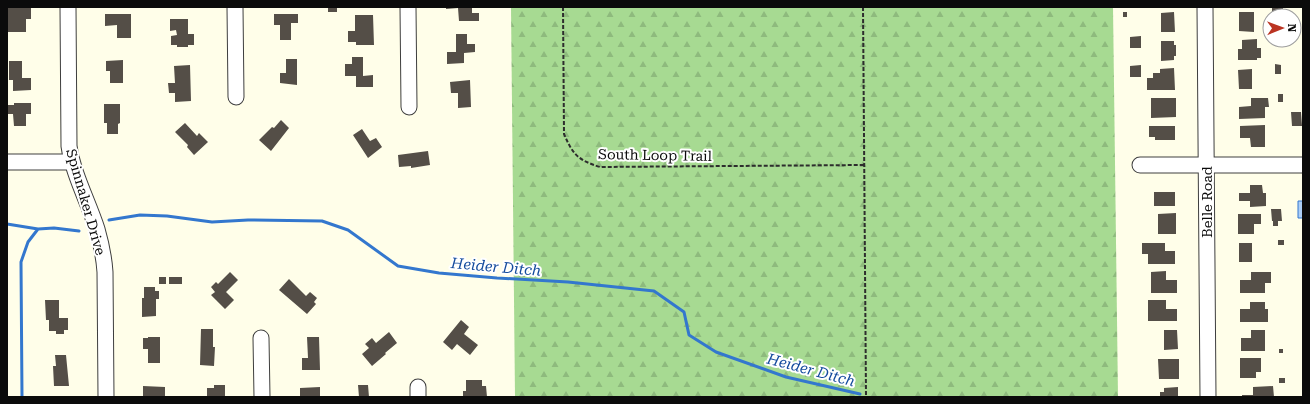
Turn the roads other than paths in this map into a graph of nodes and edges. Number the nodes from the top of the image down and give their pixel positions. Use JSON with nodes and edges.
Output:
{"nodes":[{"id":1,"x":68,"y":7,"type":"edge"},
{"id":2,"x":235,"y":7,"type":"edge"},
{"id":3,"x":408,"y":7,"type":"edge"},
{"id":4,"x":1205,"y":7,"type":"edge"},
{"id":5,"x":236,"y":97,"type":"dead end"},
{"id":6,"x":410,"y":107,"type":"dead end"},
{"id":7,"x":7,"y":162,"type":"edge"},
{"id":8,"x":72,"y":162,"type":"junction"},
{"id":9,"x":1140,"y":165,"type":"dead end"},
{"id":10,"x":1206,"y":165,"type":"junction"},
{"id":11,"x":1303,"y":165,"type":"edge"},
{"id":12,"x":261,"y":338,"type":"dead end"},
{"id":13,"x":106,"y":397,"type":"edge"},
{"id":14,"x":262,"y":397,"type":"edge"},
{"id":15,"x":1208,"y":397,"type":"edge"}],
"edges":[{"from":1,"to":8,"type":"street","name":"Spinnaker Drive"},
{"from":2,"to":5,"type":"street"},
{"from":3,"to":6,"type":"street"},
{"from":4,"to":10,"type":"street","name":"Belle Road"},
{"from":7,"to":8,"type":"street"},
{"from":8,"to":13,"type":"street","name":"Spinnaker Drive"},
{"from":9,"to":10,"type":"street"},
{"from":10,"to":11,"type":"street"},
{"from":10,"to":15,"type":"street","name":"Belle Road"},
{"from":12,"to":14,"type":"street"}]}
